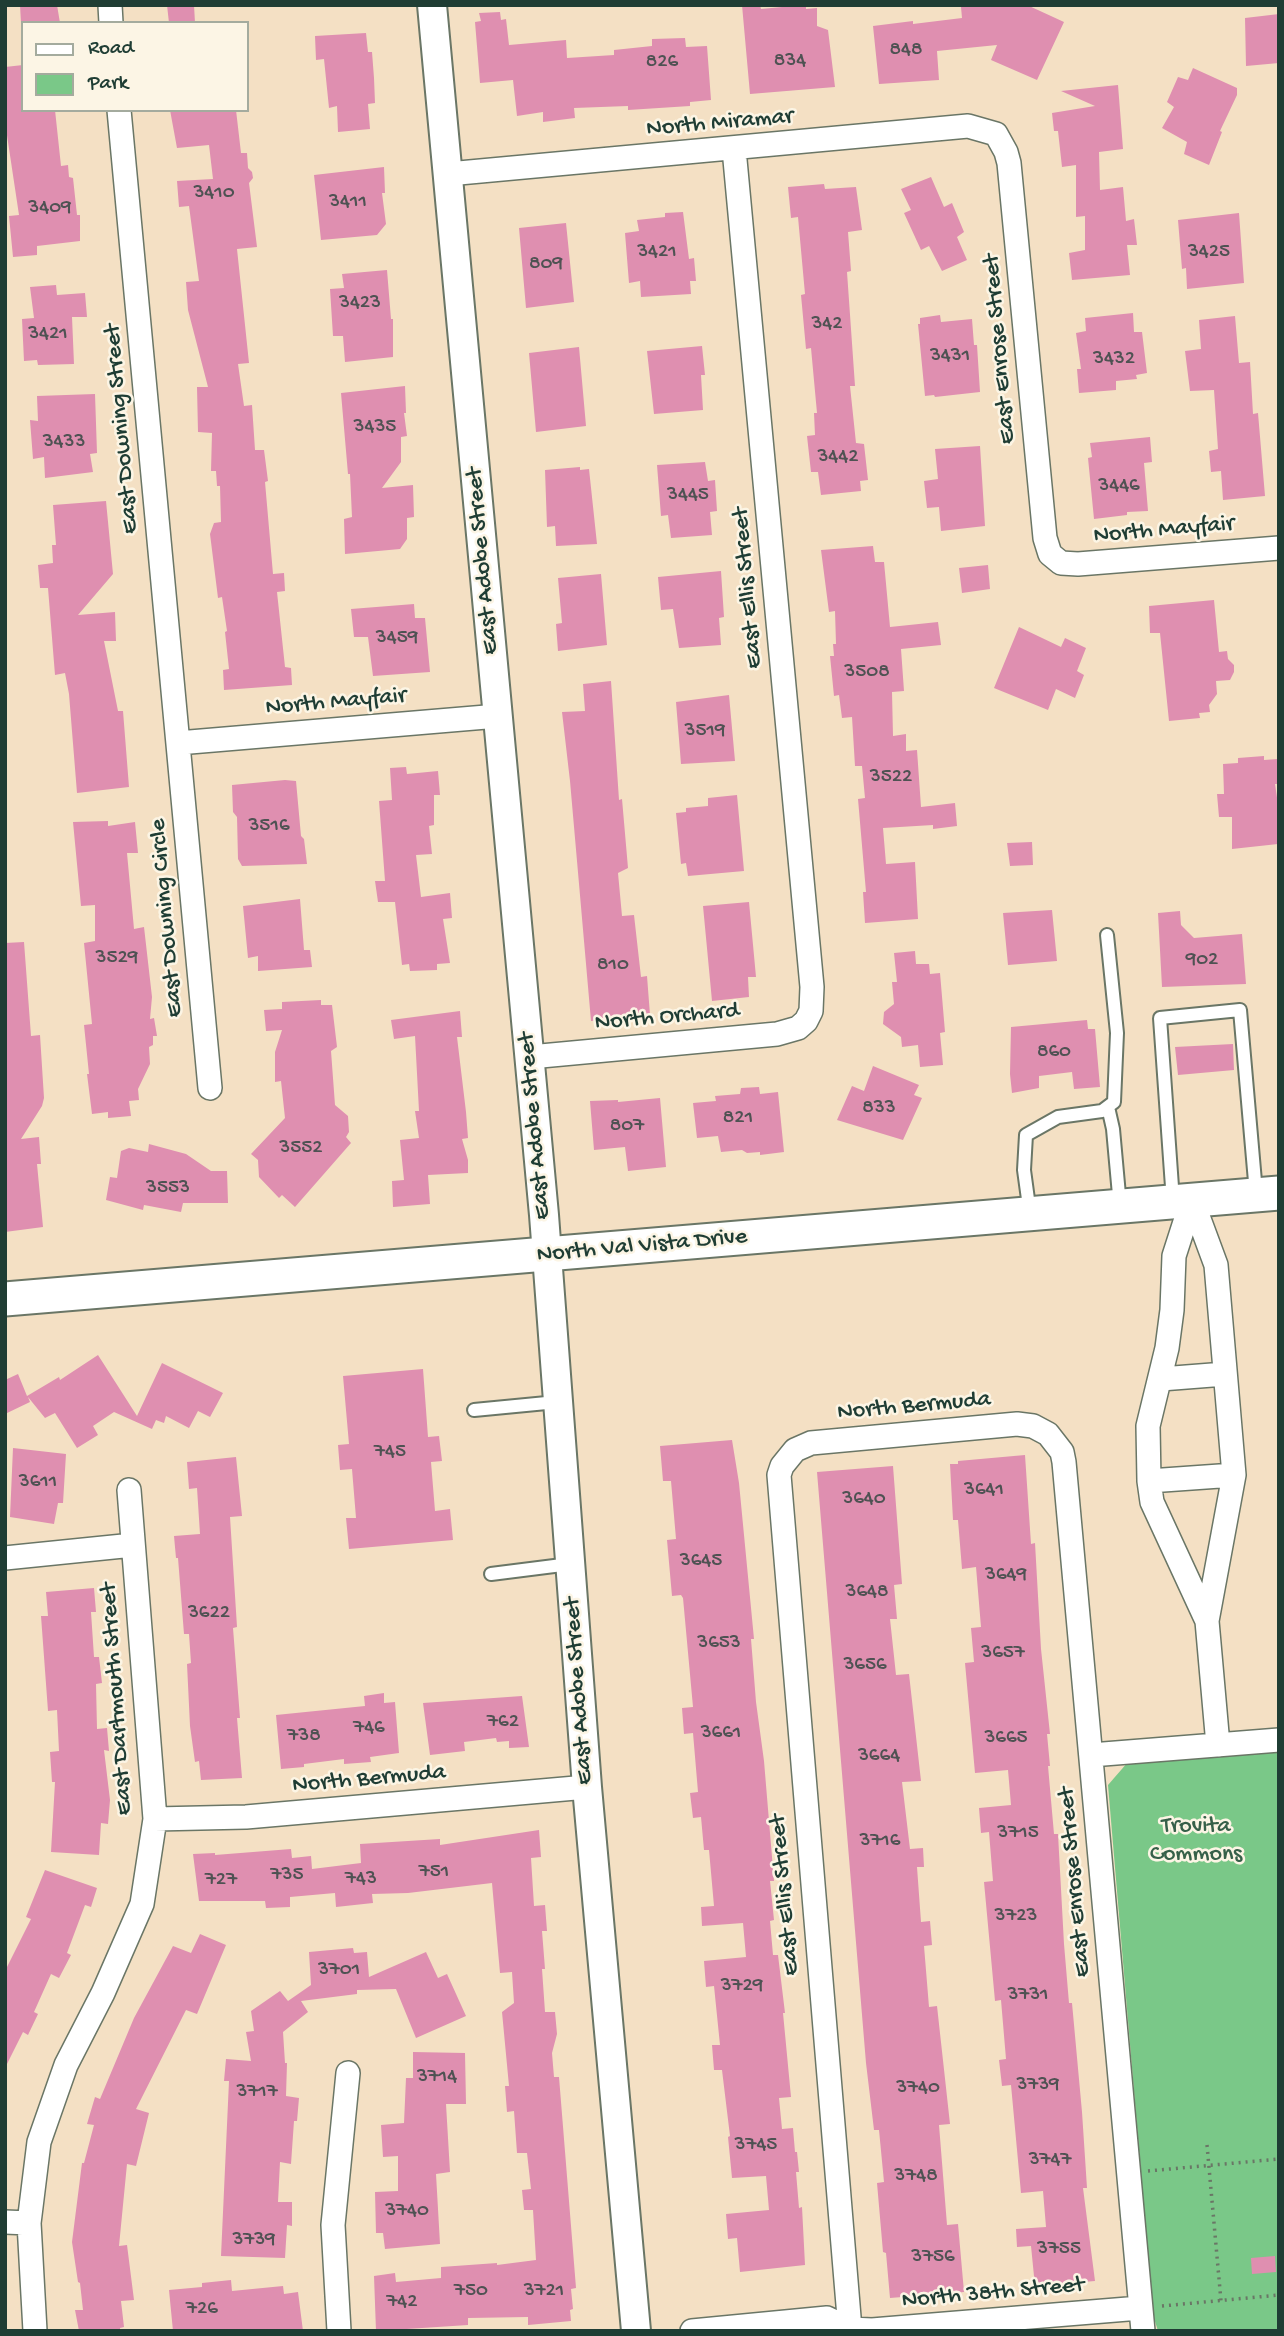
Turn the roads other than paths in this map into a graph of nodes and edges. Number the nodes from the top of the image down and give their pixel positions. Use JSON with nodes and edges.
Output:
{"nodes":[{"id":1,"x":432,"y":5,"type":"edge"},
{"id":2,"x":120,"y":112,"type":"edge"},
{"id":3,"x":996,"y":134,"type":"joint"},
{"id":4,"x":734,"y":149,"type":"junction"},
{"id":5,"x":448,"y":174,"type":"junction"},
{"id":6,"x":1279,"y":548,"type":"edge"},
{"id":7,"x":1055,"y":560,"type":"joint"},
{"id":8,"x":498,"y":716,"type":"junction"},
{"id":9,"x":178,"y":743,"type":"junction"},
{"id":10,"x":1107,"y":935,"type":"dead end"},
{"id":11,"x":806,"y":1021,"type":"joint"},
{"id":12,"x":530,"y":1057,"type":"junction"},
{"id":13,"x":210,"y":1088,"type":"dead end"},
{"id":14,"x":1108,"y":1107,"type":"junction"},
{"id":15,"x":1267,"y":1194,"type":"edge"},
{"id":16,"x":1182,"y":1201,"type":"junction"},
{"id":17,"x":1120,"y":1206,"type":"junction"},
{"id":18,"x":1030,"y":1214,"type":"junction"},
{"id":19,"x":546,"y":1255,"type":"junction"},
{"id":20,"x":5,"y":1299,"type":"edge"},
{"id":21,"x":1225,"y":1374,"type":"junction"},
{"id":22,"x":1161,"y":1379,"type":"junction"},
{"id":23,"x":557,"y":1402,"type":"junction"},
{"id":24,"x":474,"y":1410,"type":"dead end"},
{"id":25,"x":1048,"y":1434,"type":"joint"},
{"id":26,"x":787,"y":1458,"type":"joint"},
{"id":27,"x":1234,"y":1475,"type":"junction"},
{"id":28,"x":1149,"y":1481,"type":"junction"},
{"id":29,"x":129,"y":1490,"type":"dead end"},
{"id":30,"x":133,"y":1545,"type":"junction"},
{"id":31,"x":5,"y":1558,"type":"edge"},
{"id":32,"x":570,"y":1564,"type":"junction"},
{"id":33,"x":491,"y":1574,"type":"dead end"},
{"id":34,"x":1207,"y":1621,"type":"junction"},
{"id":35,"x":1279,"y":1740,"type":"edge"},
{"id":36,"x":1218,"y":1745,"type":"junction"},
{"id":37,"x":1091,"y":1755,"type":"junction"},
{"id":38,"x":587,"y":1787,"type":"junction"},
{"id":39,"x":155,"y":1819,"type":"junction"},
{"id":40,"x":348,"y":2073,"type":"dead end"},
{"id":41,"x":5,"y":2222,"type":"edge"},
{"id":42,"x":29,"y":2222,"type":"junction"},
{"id":43,"x":1141,"y":2320,"type":"edge"},
{"id":44,"x":758,"y":2328,"type":"edge"},
{"id":45,"x":849,"y":2330,"type":"edge"},
{"id":46,"x":35,"y":2331,"type":"edge"},
{"id":47,"x":339,"y":2331,"type":"edge"},
{"id":48,"x":636,"y":2331,"type":"edge"},
{"id":49,"x":692,"y":2331,"type":"edge"}],
"edges":[{"from":1,"to":5,"type":"street","name":"East Adobe Street"},
{"from":2,"to":9,"type":"street","name":"East Downing Street"},
{"from":3,"to":4,"type":"street","name":"North Miramar"},
{"from":3,"to":7,"type":"street","name":"East Enrose Street"},
{"from":4,"to":5,"type":"street","name":"North Miramar"},
{"from":4,"to":11,"type":"street","name":"East Ellis Street"},
{"from":5,"to":8,"type":"street","name":"East Adobe Street"},
{"from":6,"to":7,"type":"street","name":"North Mayfair"},
{"from":8,"to":9,"type":"street","name":"North Mayfair"},
{"from":8,"to":12,"type":"street","name":"East Adobe Street"},
{"from":9,"to":13,"type":"street","name":"East Downing Circle"},
{"from":10,"to":14,"type":"lane"},
{"from":11,"to":12,"type":"street","name":"North Orchard"},
{"from":12,"to":19,"type":"street","name":"East Adobe Street"},
{"from":14,"to":17,"type":"lane"},
{"from":14,"to":18,"type":"lane"},
{"from":15,"to":16,"type":"main road","name":"North Val Vista Drive"},
{"from":15,"to":16,"type":"lane"},
{"from":16,"to":17,"type":"main road","name":"North Val Vista Drive"},
{"from":16,"to":21,"type":"street"},
{"from":16,"to":22,"type":"street"},
{"from":17,"to":18,"type":"main road","name":"North Val Vista Drive"},
{"from":18,"to":19,"type":"main road","name":"North Val Vista Drive"},
{"from":19,"to":20,"type":"main road","name":"North Val Vista Drive"},
{"from":19,"to":23,"type":"street","name":"East Adobe Street"},
{"from":21,"to":22,"type":"street"},
{"from":21,"to":27,"type":"street"},
{"from":22,"to":28,"type":"street"},
{"from":23,"to":24,"type":"lane"},
{"from":23,"to":32,"type":"street","name":"East Adobe Street"},
{"from":25,"to":26,"type":"street","name":"North Bermuda"},
{"from":25,"to":37,"type":"street","name":"East Enrose Street"},
{"from":26,"to":45,"type":"street","name":"East Ellis Street"},
{"from":27,"to":28,"type":"street"},
{"from":27,"to":34,"type":"street"},
{"from":28,"to":34,"type":"street"},
{"from":29,"to":30,"type":"street","name":"East Dartmouth Street"},
{"from":30,"to":31,"type":"street"},
{"from":30,"to":39,"type":"street","name":"East Dartmouth Street"},
{"from":32,"to":33,"type":"lane"},
{"from":32,"to":38,"type":"street","name":"East Adobe Street"},
{"from":34,"to":36,"type":"street"},
{"from":35,"to":36,"type":"street"},
{"from":36,"to":37,"type":"street"},
{"from":37,"to":43,"type":"street","name":"East Enrose Street"},
{"from":38,"to":39,"type":"street","name":"North Bermuda"},
{"from":38,"to":48,"type":"street","name":"East Adobe Street"},
{"from":39,"to":42,"type":"street","name":"East Dartmouth Street"},
{"from":40,"to":47,"type":"street"},
{"from":41,"to":42,"type":"street"},
{"from":42,"to":46,"type":"street","name":"East Dartmouth Street"},
{"from":43,"to":45,"type":"street","name":"North 38th Street"},
{"from":44,"to":45,"type":"street","name":"North 38th Street"},
{"from":44,"to":49,"type":"street","name":"North 38th Street"}]}
